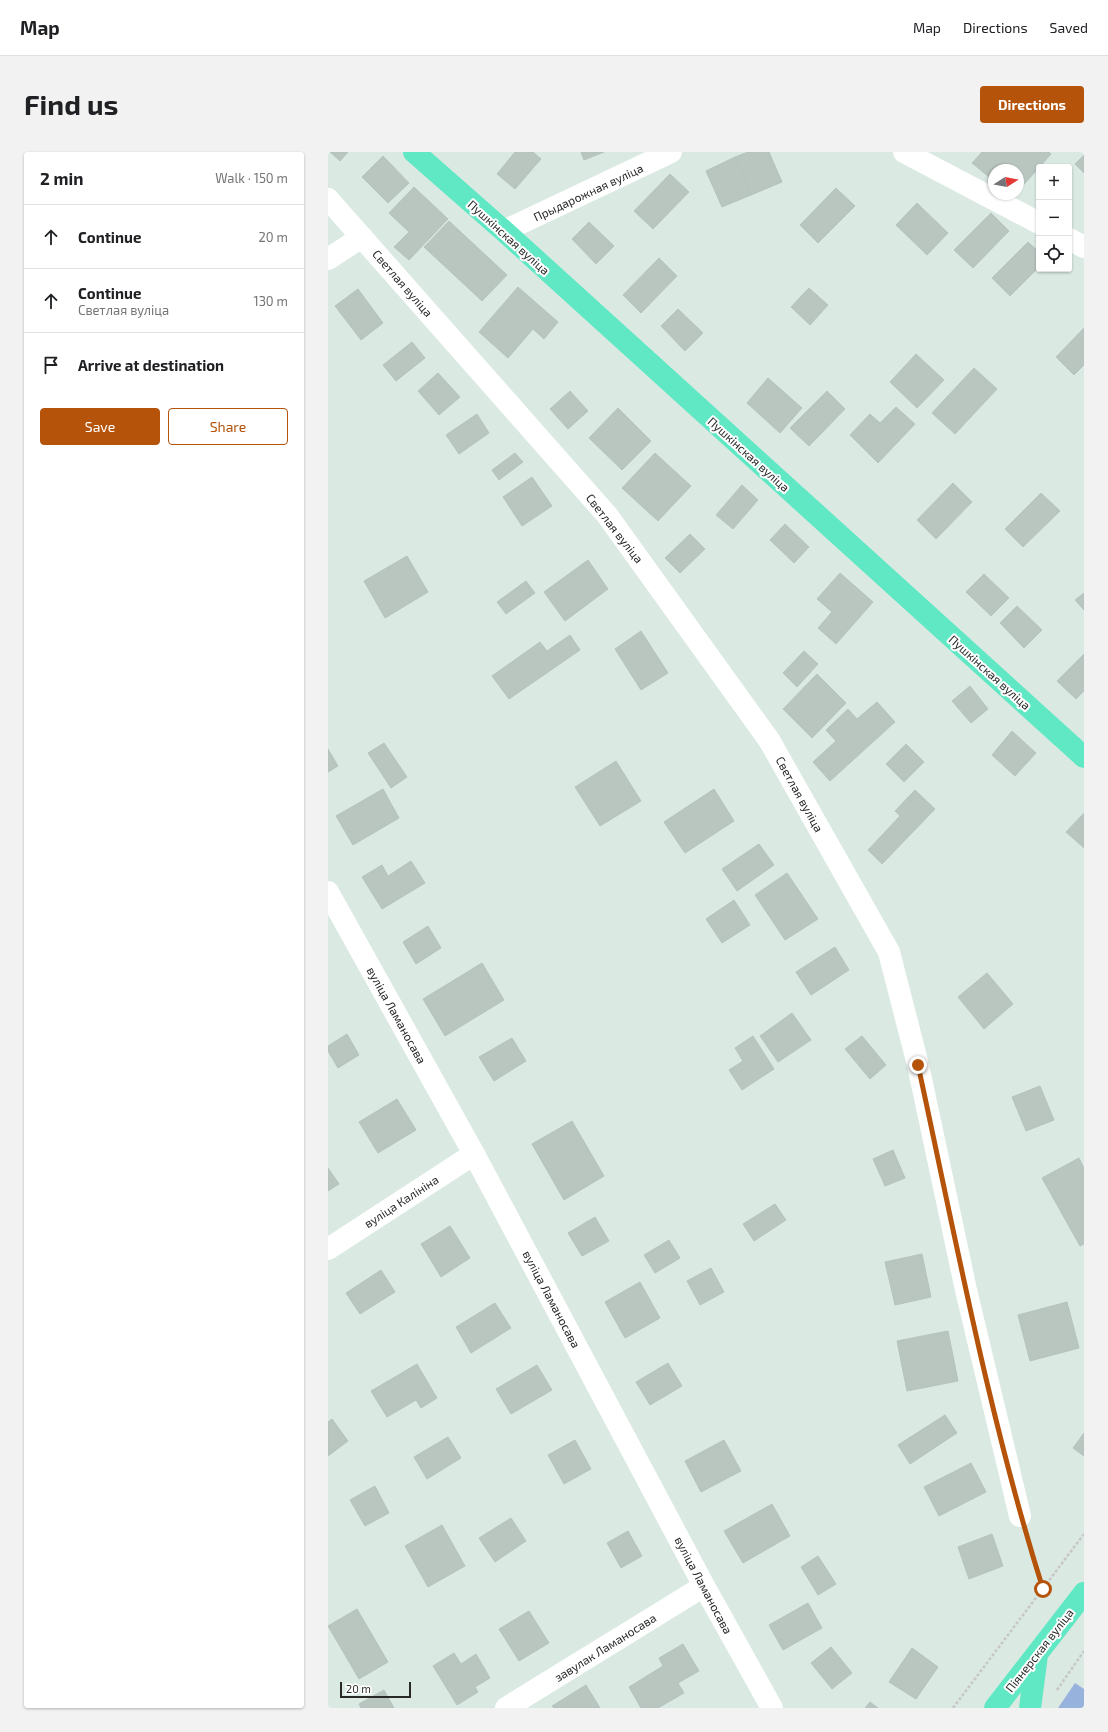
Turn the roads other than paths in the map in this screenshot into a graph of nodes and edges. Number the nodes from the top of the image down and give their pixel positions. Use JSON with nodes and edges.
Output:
{"nodes":[{"id":1,"x":414,"y":152,"type":"edge"},
{"id":2,"x":671,"y":152,"type":"edge"},
{"id":3,"x":904,"y":152,"type":"edge"},
{"id":4,"x":328,"y":199,"type":"edge"},
{"id":5,"x":1036,"y":222,"type":"edge"},
{"id":6,"x":504,"y":231,"type":"junction"},
{"id":7,"x":362,"y":237,"type":"junction"},
{"id":8,"x":1072,"y":241,"type":"edge"},
{"id":9,"x":1084,"y":247,"type":"edge"},
{"id":10,"x":328,"y":259,"type":"edge"},
{"id":11,"x":1084,"y":757,"type":"edge"},
{"id":12,"x":328,"y":892,"type":"edge"},
{"id":13,"x":474,"y":1154,"type":"junction"},
{"id":14,"x":328,"y":1249,"type":"edge"},
{"id":15,"x":1020,"y":1516,"type":"road end"},
{"id":16,"x":704,"y":1586,"type":"junction"},
{"id":17,"x":1084,"y":1593,"type":"edge"},
{"id":18,"x":1038,"y":1652,"type":"junction"},
{"id":19,"x":506,"y":1708,"type":"edge"},
{"id":20,"x":772,"y":1708,"type":"edge"},
{"id":21,"x":995,"y":1708,"type":"edge"},
{"id":22,"x":1030,"y":1708,"type":"edge"}],
"edges":[{"from":1,"to":6,"type":"main road","name":"Пушкінская вуліца"},
{"from":2,"to":6,"type":"street","name":"Прыдарожная вуліца"},
{"from":3,"to":5,"type":"street"},
{"from":4,"to":7,"type":"street","name":"Светлая вуліца"},
{"from":6,"to":11,"type":"main road","name":"Пушкінская вуліца"},
{"from":7,"to":10,"type":"street"},
{"from":7,"to":15,"type":"street","name":"Светлая вуліца"},
{"from":8,"to":9,"type":"street"},
{"from":12,"to":13,"type":"street","name":"вуліца Ламаносава"},
{"from":13,"to":14,"type":"street","name":"вуліца Калініна"},
{"from":13,"to":16,"type":"street","name":"вуліца Ламаносава"},
{"from":16,"to":19,"type":"street","name":"завулак Ламаносава"},
{"from":16,"to":20,"type":"street","name":"вуліца Ламаносава"},
{"from":17,"to":18,"type":"main road","name":"Піянерская вуліца"},
{"from":18,"to":21,"type":"main road","name":"Піянерская вуліца"},
{"from":18,"to":22,"type":"main road"}]}
